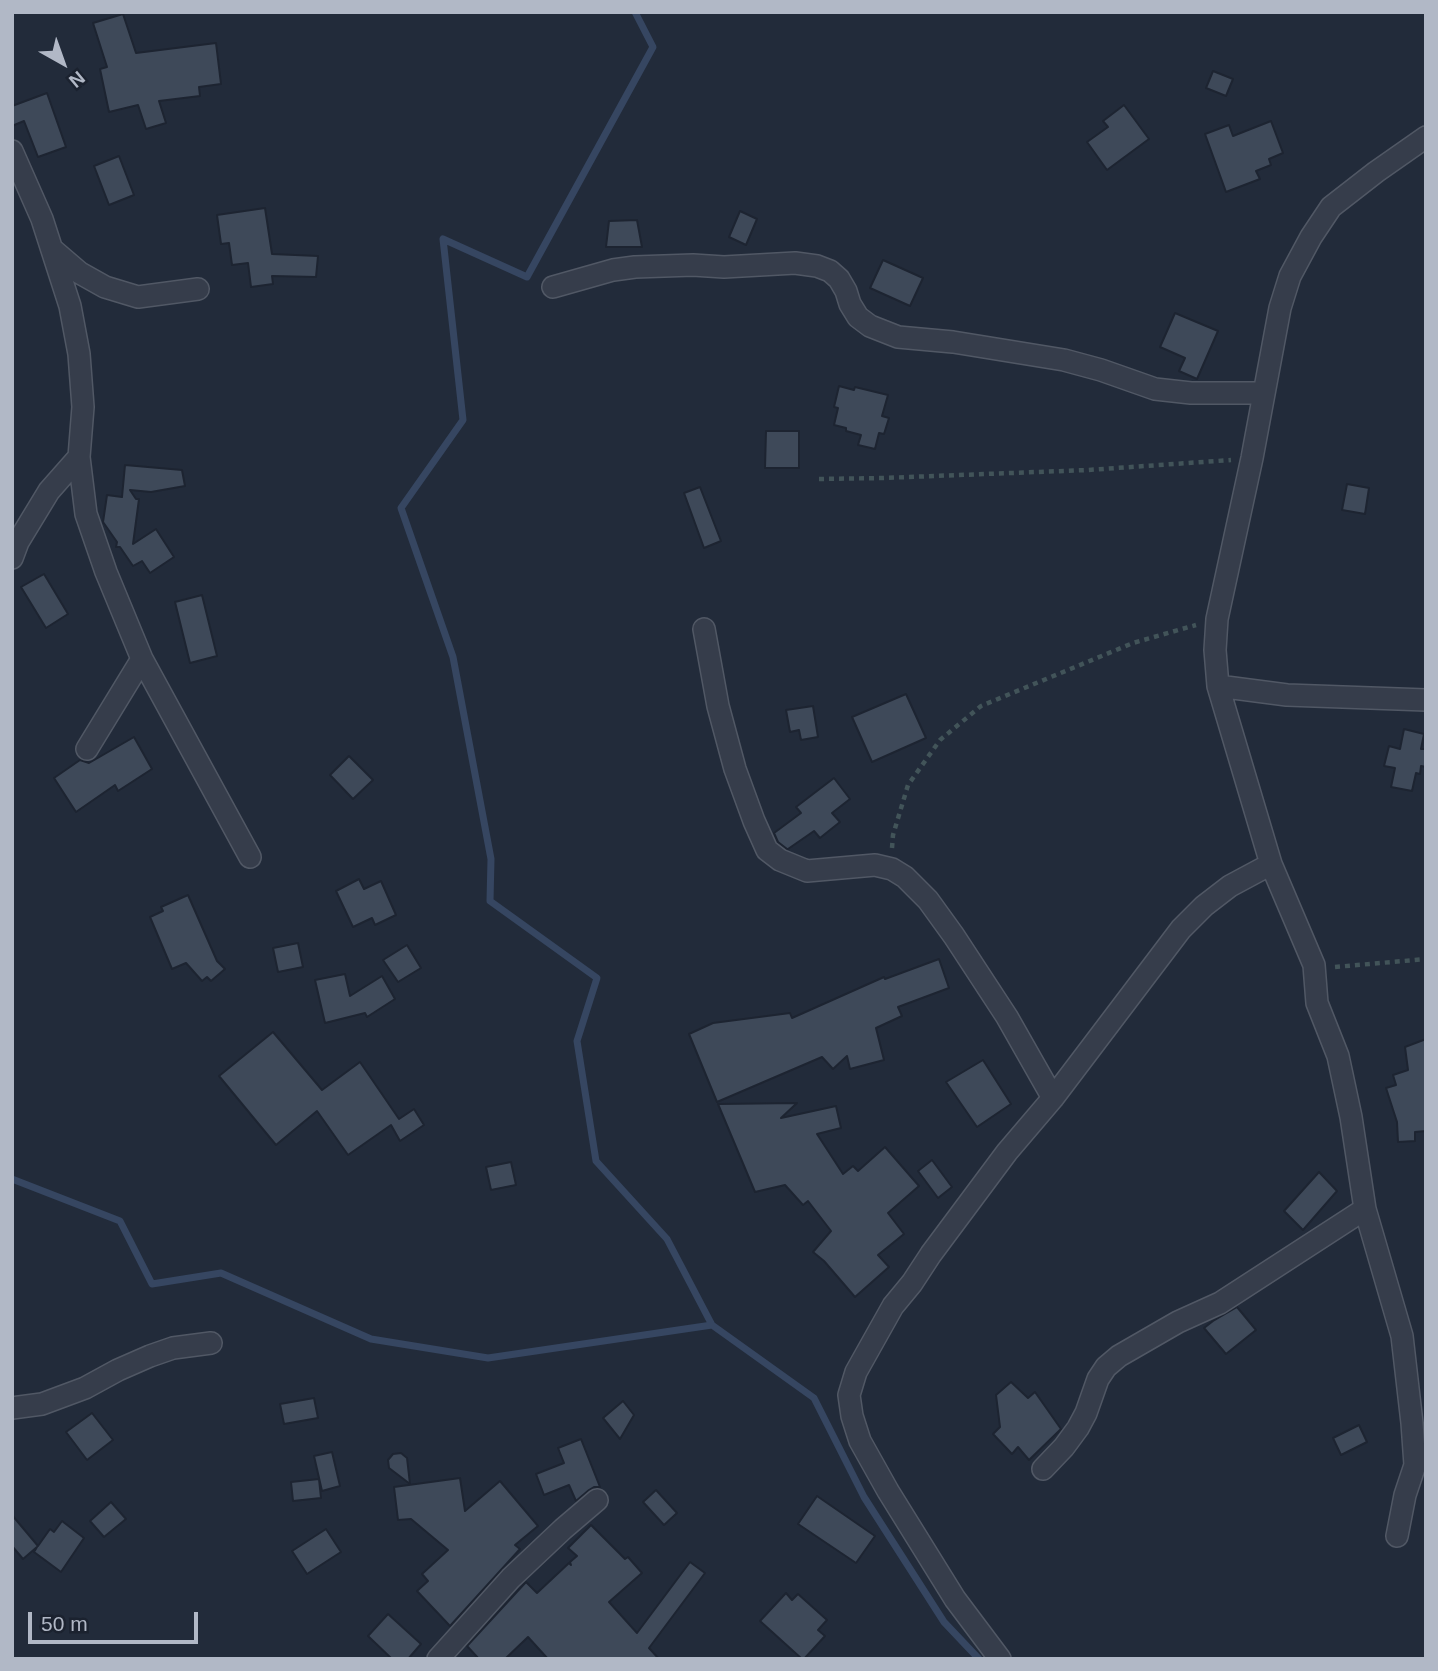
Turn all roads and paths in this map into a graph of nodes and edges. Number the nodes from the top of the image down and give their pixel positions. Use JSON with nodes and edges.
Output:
{"nodes":[{"id":1,"x":1426,"y":137,"type":"edge"},
{"id":2,"x":12,"y":151,"type":"edge"},
{"id":3,"x":51,"y":247,"type":"junction"},
{"id":4,"x":553,"y":287,"type":"dead end"},
{"id":5,"x":198,"y":289,"type":"dead end"},
{"id":6,"x":1264,"y":393,"type":"junction"},
{"id":7,"x":79,"y":457,"type":"junction"},
{"id":8,"x":1252,"y":458,"type":"junction"},
{"id":9,"x":819,"y":479,"type":"dead end"},
{"id":10,"x":12,"y":558,"type":"edge"},
{"id":11,"x":1217,"y":619,"type":"junction"},
{"id":12,"x":704,"y":629,"type":"dead end"},
{"id":13,"x":142,"y":659,"type":"junction"},
{"id":14,"x":1218,"y":686,"type":"junction"},
{"id":15,"x":1426,"y":700,"type":"edge"},
{"id":16,"x":87,"y":748,"type":"dead end"},
{"id":17,"x":250,"y":856,"type":"dead end"},
{"id":18,"x":1271,"y":864,"type":"junction"},
{"id":19,"x":892,"y":869,"type":"junction"},
{"id":20,"x":1426,"y":959,"type":"edge"},
{"id":21,"x":1314,"y":965,"type":"junction"},
{"id":22,"x":1054,"y":1098,"type":"junction"},
{"id":23,"x":1365,"y":1209,"type":"junction"},
{"id":24,"x":211,"y":1343,"type":"dead end"},
{"id":25,"x":12,"y":1408,"type":"edge"},
{"id":26,"x":1043,"y":1469,"type":"dead end"},
{"id":27,"x":597,"y":1500,"type":"dead end"},
{"id":28,"x":1397,"y":1536,"type":"dead end"},
{"id":29,"x":438,"y":1659,"type":"edge"},
{"id":30,"x":1000,"y":1659,"type":"edge"}],
"edges":[{"from":1,"to":6,"type":"street"},
{"from":2,"to":3,"type":"street"},
{"from":3,"to":5,"type":"street"},
{"from":3,"to":7,"type":"street"},
{"from":4,"to":6,"type":"street"},
{"from":6,"to":8,"type":"street"},
{"from":7,"to":10,"type":"street"},
{"from":7,"to":13,"type":"street"},
{"from":8,"to":9,"type":"path"},
{"from":8,"to":11,"type":"street"},
{"from":11,"to":14,"type":"street"},
{"from":11,"to":19,"type":"path"},
{"from":12,"to":19,"type":"street"},
{"from":13,"to":16,"type":"street"},
{"from":13,"to":17,"type":"street"},
{"from":14,"to":15,"type":"street"},
{"from":14,"to":18,"type":"street"},
{"from":18,"to":21,"type":"street"},
{"from":18,"to":22,"type":"street"},
{"from":19,"to":22,"type":"street"},
{"from":20,"to":21,"type":"path"},
{"from":21,"to":23,"type":"street"},
{"from":22,"to":30,"type":"street"},
{"from":23,"to":26,"type":"street"},
{"from":23,"to":28,"type":"street"},
{"from":24,"to":25,"type":"street"},
{"from":27,"to":29,"type":"street"}]}
